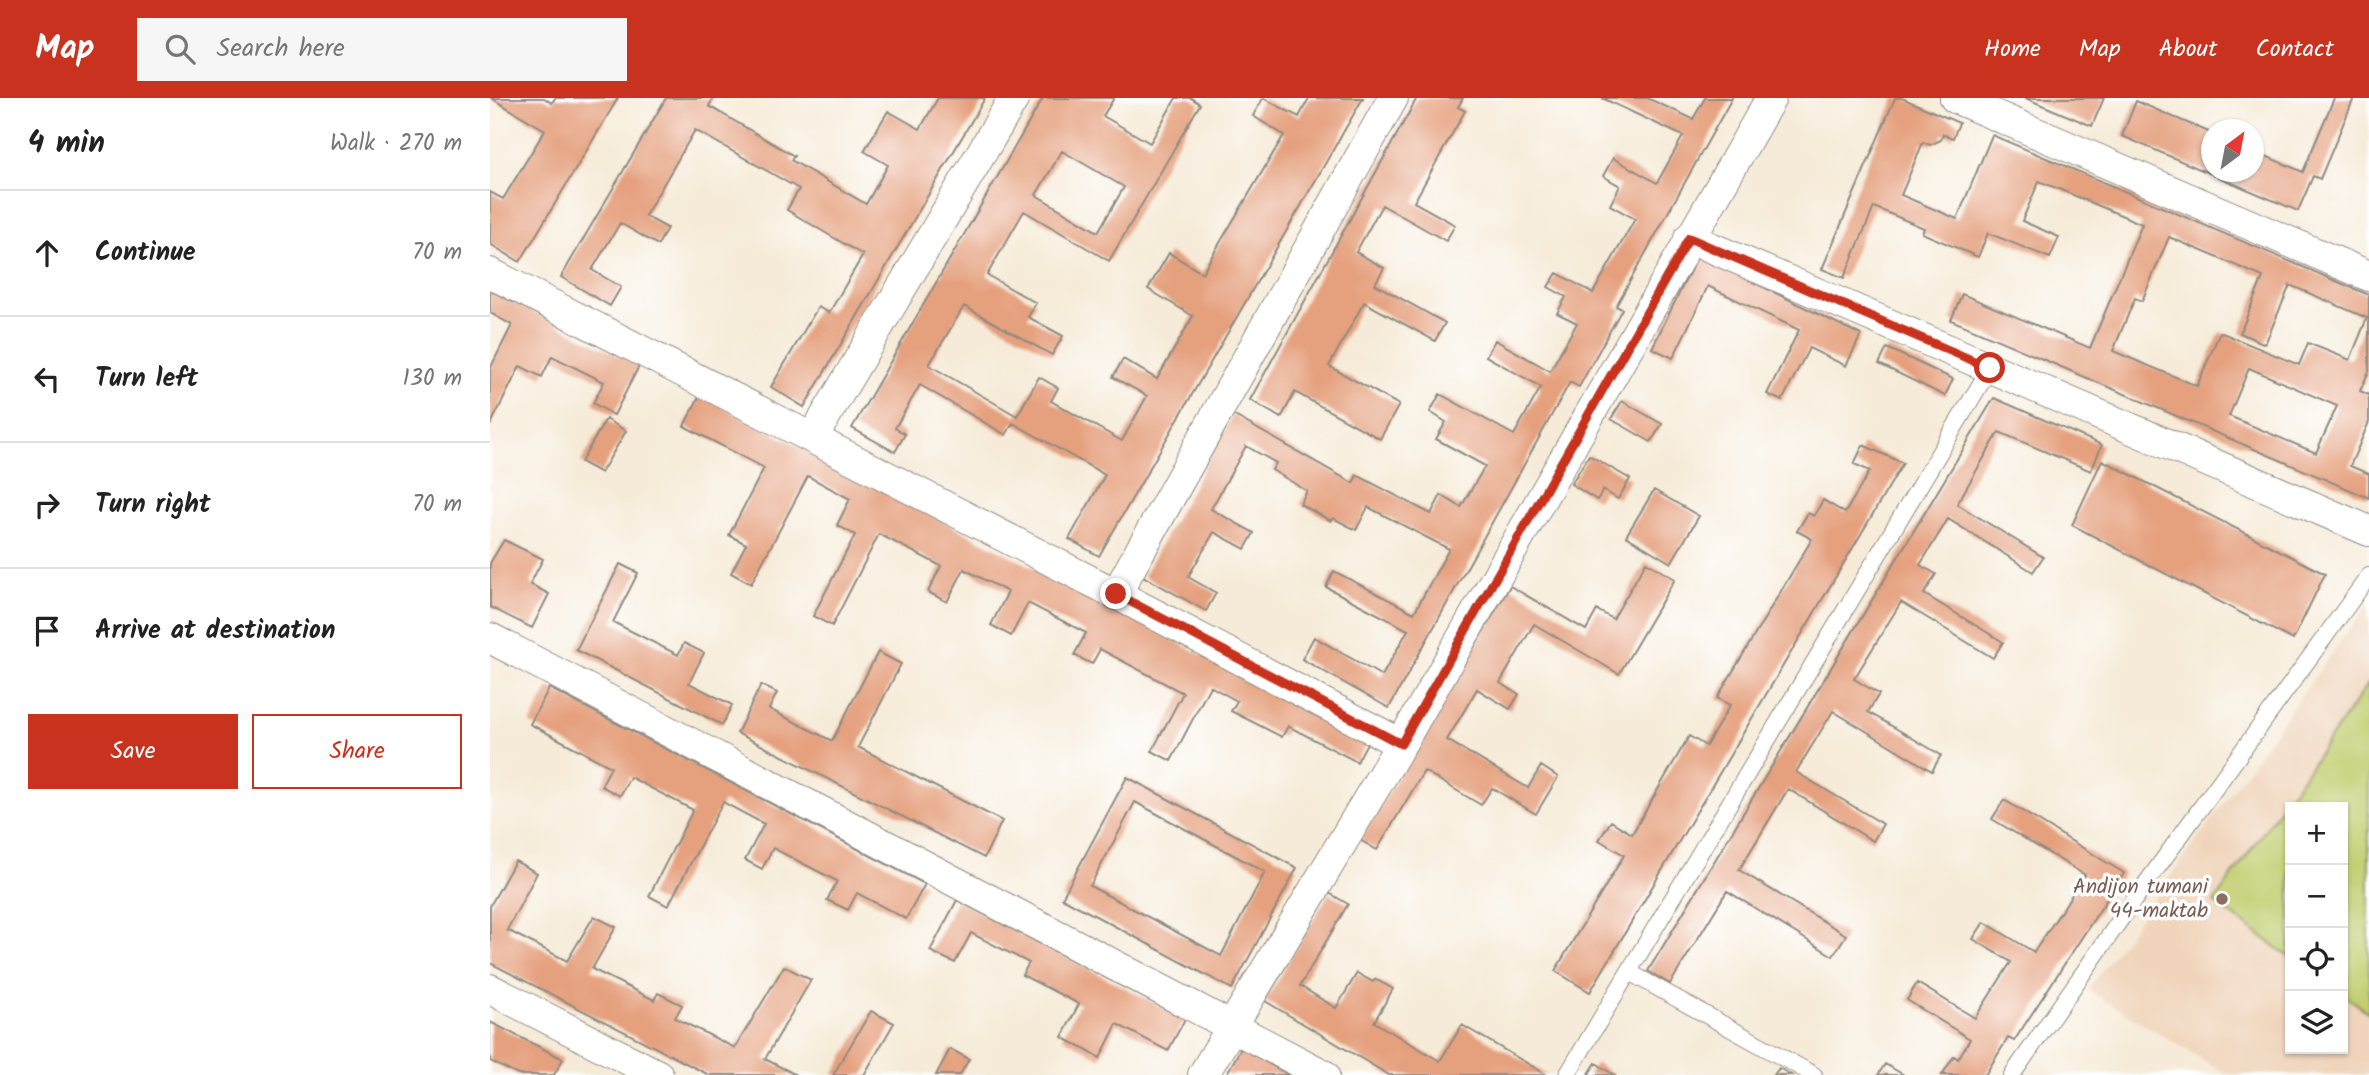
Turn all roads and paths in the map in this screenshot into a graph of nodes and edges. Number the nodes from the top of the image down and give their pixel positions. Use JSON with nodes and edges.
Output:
{"nodes":[{"id":1,"x":1014,"y":98,"type":"edge"},
{"id":2,"x":1392,"y":98,"type":"edge"},
{"id":3,"x":1772,"y":98,"type":"edge"},
{"id":4,"x":1955,"y":98,"type":"edge"},
{"id":5,"x":1689,"y":238,"type":"junction"},
{"id":6,"x":490,"y":273,"type":"edge"},
{"id":7,"x":2369,"y":276,"type":"edge"},
{"id":8,"x":1990,"y":368,"type":"junction"},
{"id":9,"x":813,"y":437,"type":"junction"},
{"id":10,"x":2369,"y":531,"type":"edge"},
{"id":11,"x":2369,"y":576,"type":"edge"},
{"id":12,"x":1116,"y":594,"type":"junction"},
{"id":13,"x":490,"y":638,"type":"edge"},
{"id":14,"x":1401,"y":744,"type":"junction"},
{"id":15,"x":1629,"y":972,"type":"junction"},
{"id":16,"x":490,"y":989,"type":"edge"},
{"id":17,"x":1233,"y":1026,"type":"junction"},
{"id":18,"x":658,"y":1075,"type":"edge"},
{"id":19,"x":1202,"y":1075,"type":"edge"},
{"id":20,"x":1325,"y":1075,"type":"edge"},
{"id":21,"x":1567,"y":1075,"type":"edge"},
{"id":22,"x":1814,"y":1075,"type":"edge"},
{"id":23,"x":2012,"y":1075,"type":"edge"}],
"edges":[{"from":1,"to":9,"type":"street"},
{"from":2,"to":12,"type":"street"},
{"from":3,"to":5,"type":"street"},
{"from":4,"to":7,"type":"street"},
{"from":5,"to":8,"type":"street"},
{"from":5,"to":14,"type":"street"},
{"from":6,"to":9,"type":"street"},
{"from":8,"to":10,"type":"street"},
{"from":8,"to":15,"type":"lane"},
{"from":9,"to":12,"type":"street"},
{"from":11,"to":23,"type":"lane"},
{"from":12,"to":14,"type":"street"},
{"from":13,"to":17,"type":"street"},
{"from":14,"to":17,"type":"street"},
{"from":15,"to":21,"type":"lane"},
{"from":15,"to":22,"type":"lane"},
{"from":16,"to":18,"type":"street"},
{"from":17,"to":19,"type":"street"},
{"from":17,"to":20,"type":"street"}]}
